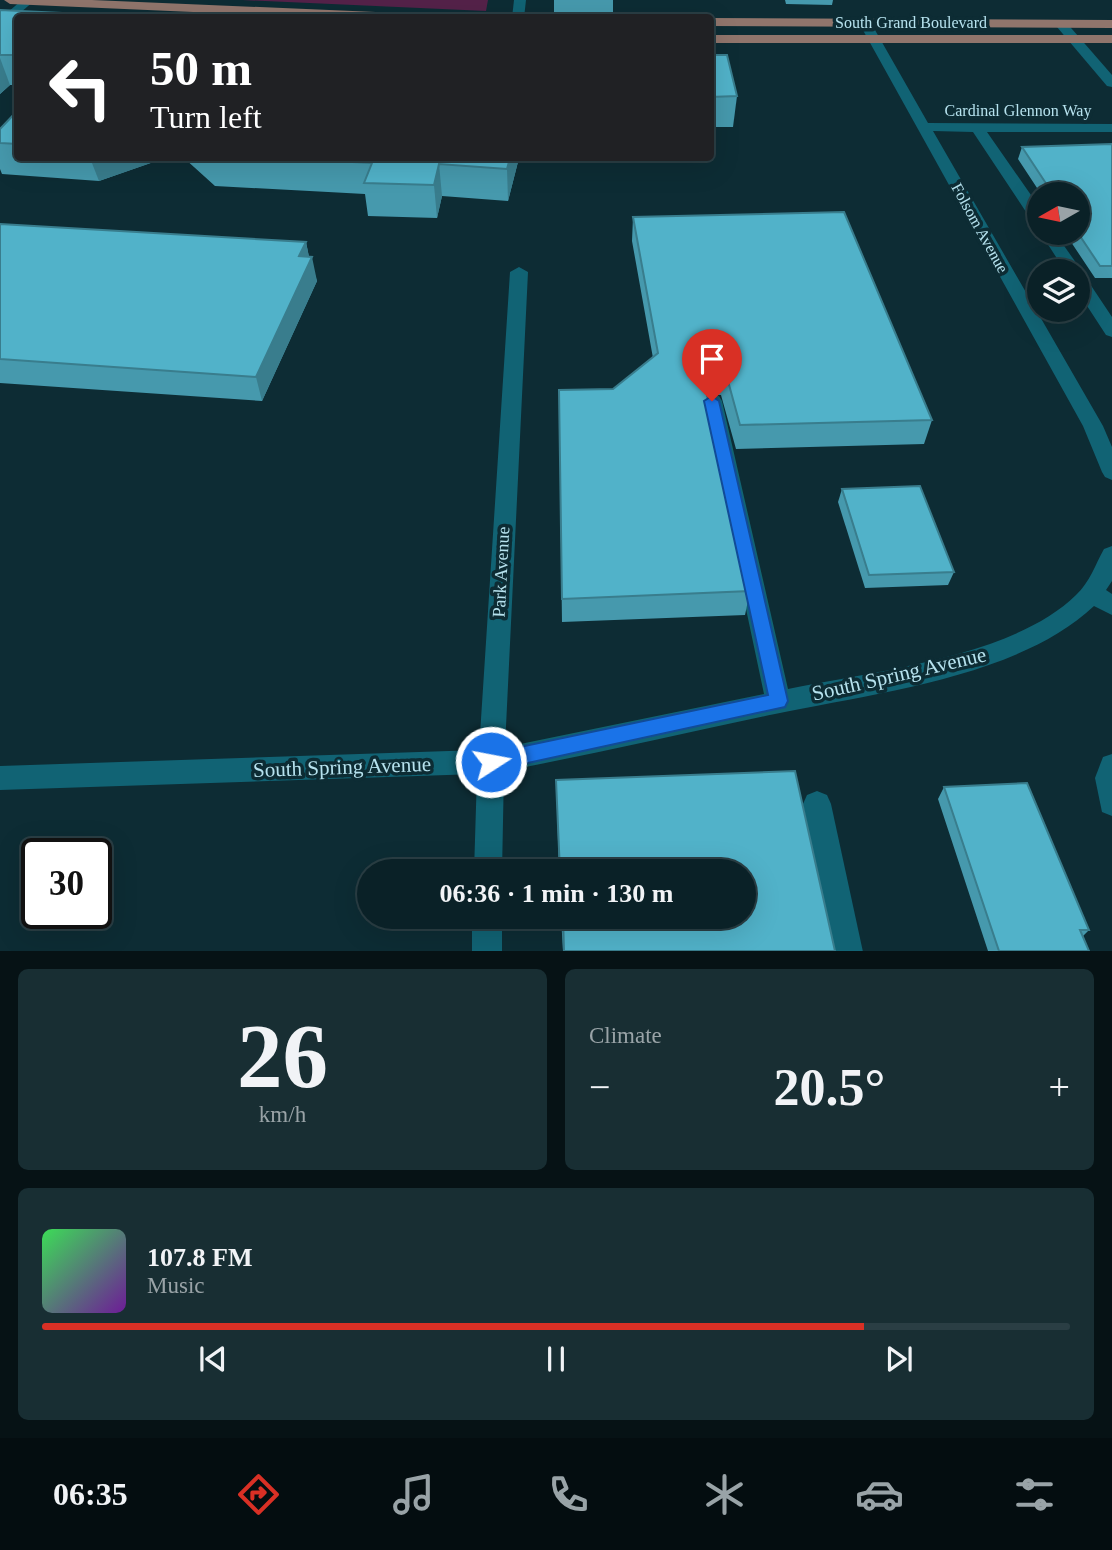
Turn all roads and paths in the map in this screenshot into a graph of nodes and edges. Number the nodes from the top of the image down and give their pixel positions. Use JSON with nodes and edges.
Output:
{"nodes":[{"id":1,"x":10,"y":0,"type":"edge"},
{"id":2,"x":28,"y":1,"type":"edge"},
{"id":3,"x":329,"y":14,"type":"edge"},
{"id":4,"x":8,"y":19,"type":"edge"},
{"id":5,"x":714,"y":22,"type":"edge"},
{"id":6,"x":865,"y":23,"type":"junction"},
{"id":7,"x":1061,"y":24,"type":"junction"},
{"id":8,"x":1112,"y":24,"type":"edge"},
{"id":9,"x":714,"y":39,"type":"edge"},
{"id":10,"x":873,"y":39,"type":"junction"},
{"id":11,"x":1112,"y":39,"type":"edge"},
{"id":12,"x":1075,"y":40,"type":"junction"},
{"id":13,"x":1112,"y":83,"type":"edge"},
{"id":14,"x":923,"y":127,"type":"junction"},
{"id":15,"x":977,"y":127,"type":"junction"},
{"id":16,"x":1112,"y":128,"type":"edge"},
{"id":17,"x":1027,"y":202,"type":"edge"},
{"id":18,"x":519,"y":272,"type":"dead end"},
{"id":19,"x":1090,"y":297,"type":"edge"},
{"id":20,"x":1112,"y":331,"type":"edge"},
{"id":21,"x":712,"y":401,"type":"dead end"},
{"id":22,"x":1112,"y":472,"type":"edge"},
{"id":23,"x":1112,"y":555,"type":"edge"},
{"id":24,"x":1102,"y":600,"type":"edge"},
{"id":25,"x":778,"y":701,"type":"junction"},
{"id":26,"x":491,"y":762,"type":"junction"},
{"id":27,"x":1112,"y":766,"type":"edge"},
{"id":28,"x":0,"y":778,"type":"edge"},
{"id":29,"x":1112,"y":803,"type":"edge"},
{"id":30,"x":817,"y":804,"type":"dead end"},
{"id":31,"x":488,"y":859,"type":"edge"},
{"id":32,"x":487,"y":929,"type":"edge"},
{"id":33,"x":487,"y":951,"type":"edge"},
{"id":34,"x":848,"y":951,"type":"edge"}],
"edges":[{"from":1,"to":2,"type":"main road"},
{"from":2,"to":3,"type":"main road"},
{"from":2,"to":4,"type":"street"},
{"from":5,"to":6,"type":"main road","name":"South Grand Boulevard"},
{"from":6,"to":7,"type":"main road","name":"South Grand Boulevard"},
{"from":6,"to":10,"type":"street","name":"Folsom Avenue"},
{"from":7,"to":8,"type":"main road","name":"South Grand Boulevard"},
{"from":7,"to":12,"type":"street"},
{"from":9,"to":10,"type":"main road","name":"South Grand Boulevard"},
{"from":10,"to":12,"type":"main road","name":"South Grand Boulevard"},
{"from":10,"to":14,"type":"street","name":"Folsom Avenue"},
{"from":11,"to":12,"type":"main road","name":"South Grand Boulevard"},
{"from":12,"to":13,"type":"street"},
{"from":14,"to":15,"type":"street","name":"Cardinal Glennon Way"},
{"from":14,"to":22,"type":"street","name":"Folsom Avenue"},
{"from":15,"to":16,"type":"street","name":"Cardinal Glennon Way"},
{"from":15,"to":17,"type":"street"},
{"from":18,"to":26,"type":"street","name":"Park Avenue"},
{"from":19,"to":20,"type":"street"},
{"from":21,"to":25,"type":"street"},
{"from":23,"to":24,"type":"street"},
{"from":24,"to":25,"type":"street","name":"South Spring Avenue"},
{"from":25,"to":26,"type":"street","name":"South Spring Avenue"},
{"from":26,"to":28,"type":"street","name":"South Spring Avenue"},
{"from":26,"to":31,"type":"street","name":"Park Avenue"},
{"from":27,"to":29,"type":"street"},
{"from":30,"to":34,"type":"street"},
{"from":32,"to":33,"type":"street"}]}
